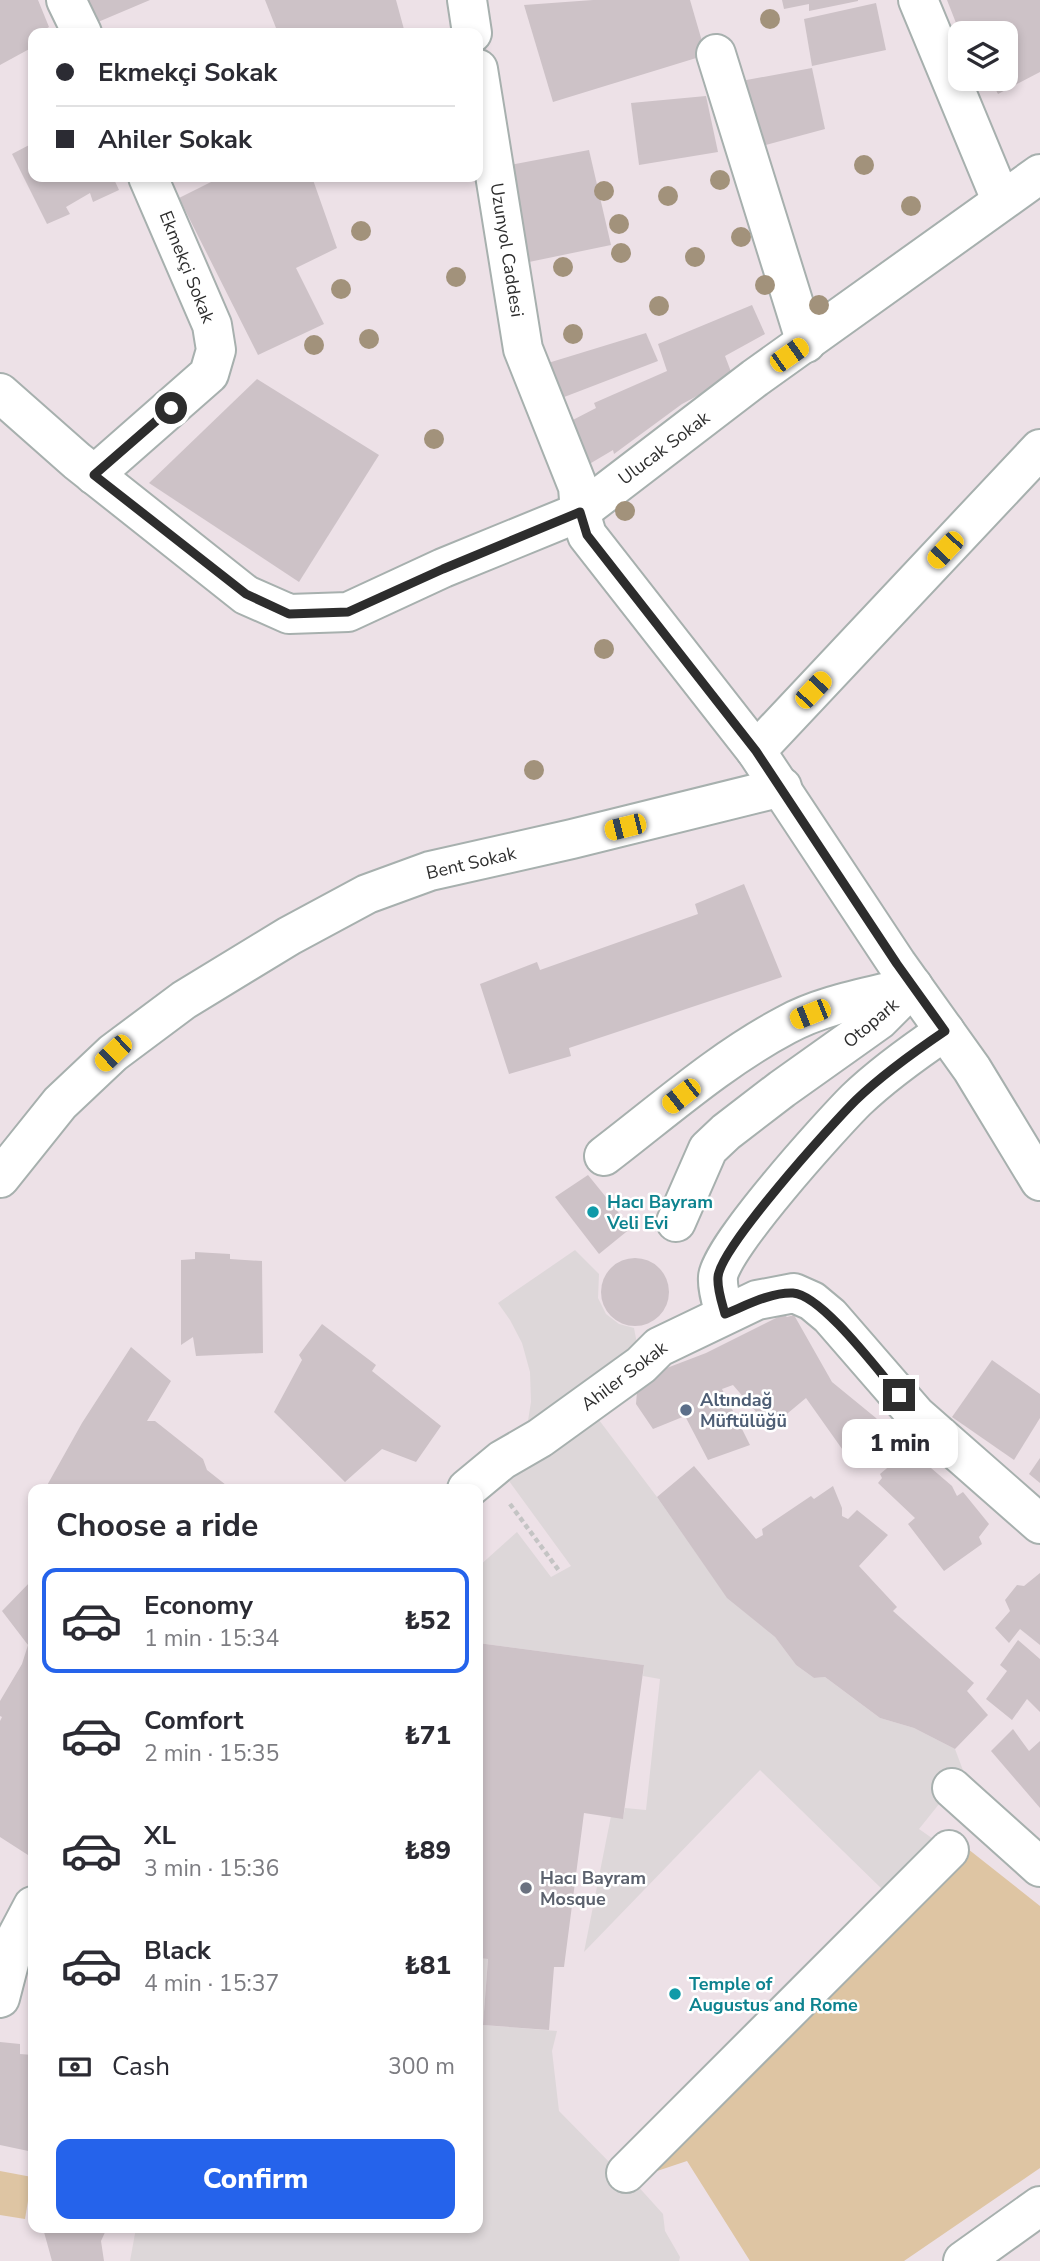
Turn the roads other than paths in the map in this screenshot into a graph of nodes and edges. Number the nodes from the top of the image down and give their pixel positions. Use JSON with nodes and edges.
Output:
{"nodes":[{"id":1,"x":66,"y":0,"type":"edge"},
{"id":2,"x":467,"y":0,"type":"edge"},
{"id":3,"x":918,"y":0,"type":"edge"},
{"id":4,"x":80,"y":28,"type":"edge"},
{"id":5,"x":471,"y":28,"type":"edge"},
{"id":6,"x":716,"y":54,"type":"dead end"},
{"id":7,"x":483,"y":100,"type":"edge"},
{"id":8,"x":1040,"y":174,"type":"edge"},
{"id":9,"x":150,"y":182,"type":"edge"},
{"id":10,"x":1001,"y":200,"type":"junction"},
{"id":11,"x":806,"y":343,"type":"junction"},
{"id":12,"x":0,"y":393,"type":"edge"},
{"id":13,"x":1040,"y":449,"type":"edge"},
{"id":14,"x":94,"y":475,"type":"junction"},
{"id":15,"x":580,"y":512,"type":"junction"},
{"id":16,"x":756,"y":751,"type":"junction"},
{"id":17,"x":782,"y":788,"type":"junction"},
{"id":18,"x":913,"y":986,"type":"junction"},
{"id":19,"x":945,"y":1031,"type":"junction"},
{"id":20,"x":604,"y":1156,"type":"dead end"},
{"id":21,"x":0,"y":1178,"type":"edge"},
{"id":22,"x":1040,"y":1181,"type":"edge"},
{"id":23,"x":676,"y":1223,"type":"dead end"},
{"id":24,"x":725,"y":1314,"type":"junction"},
{"id":25,"x":477,"y":1481,"type":"edge"},
{"id":26,"x":1040,"y":1524,"type":"edge"},
{"id":27,"x":952,"y":1788,"type":"dead end"},
{"id":28,"x":949,"y":1850,"type":"dead end"},
{"id":29,"x":1040,"y":1867,"type":"edge"},
{"id":30,"x":28,"y":1915,"type":"edge"},
{"id":31,"x":0,"y":1998,"type":"edge"},
{"id":32,"x":626,"y":2173,"type":"dead end"},
{"id":33,"x":1040,"y":2206,"type":"edge"},
{"id":34,"x":963,"y":2261,"type":"edge"}],
"edges":[{"from":1,"to":4,"type":"street"},
{"from":2,"to":5,"type":"street"},
{"from":3,"to":10,"type":"street"},
{"from":6,"to":11,"type":"street"},
{"from":7,"to":15,"type":"street","name":"Uzunyol Caddesi"},
{"from":8,"to":10,"type":"street","name":"Ulucak Sokak"},
{"from":9,"to":14,"type":"street","name":"Ekmekçi Sokak"},
{"from":10,"to":11,"type":"street","name":"Ulucak Sokak"},
{"from":11,"to":15,"type":"street","name":"Ulucak Sokak"},
{"from":12,"to":14,"type":"street","name":"Ulucak Sokak"},
{"from":13,"to":16,"type":"street"},
{"from":14,"to":15,"type":"street","name":"Ulucak Sokak"},
{"from":15,"to":16,"type":"street","name":"Uzunyol Caddesi"},
{"from":16,"to":17,"type":"street","name":"Uzunyol Caddesi"},
{"from":17,"to":18,"type":"street","name":"Uzunyol Caddesi"},
{"from":17,"to":21,"type":"street","name":"Bent Sokak"},
{"from":18,"to":19,"type":"street","name":"Uzunyol Caddesi"},
{"from":18,"to":20,"type":"street","name":"Otopark"},
{"from":18,"to":23,"type":"street","name":"Otopark"},
{"from":19,"to":22,"type":"street","name":"Uzunyol Caddesi"},
{"from":19,"to":24,"type":"street"},
{"from":24,"to":25,"type":"street","name":"Ahiler Sokak"},
{"from":24,"to":26,"type":"street","name":"Ahiler Sokak"},
{"from":27,"to":29,"type":"street"},
{"from":28,"to":32,"type":"street"},
{"from":30,"to":31,"type":"street"},
{"from":33,"to":34,"type":"street"}]}
